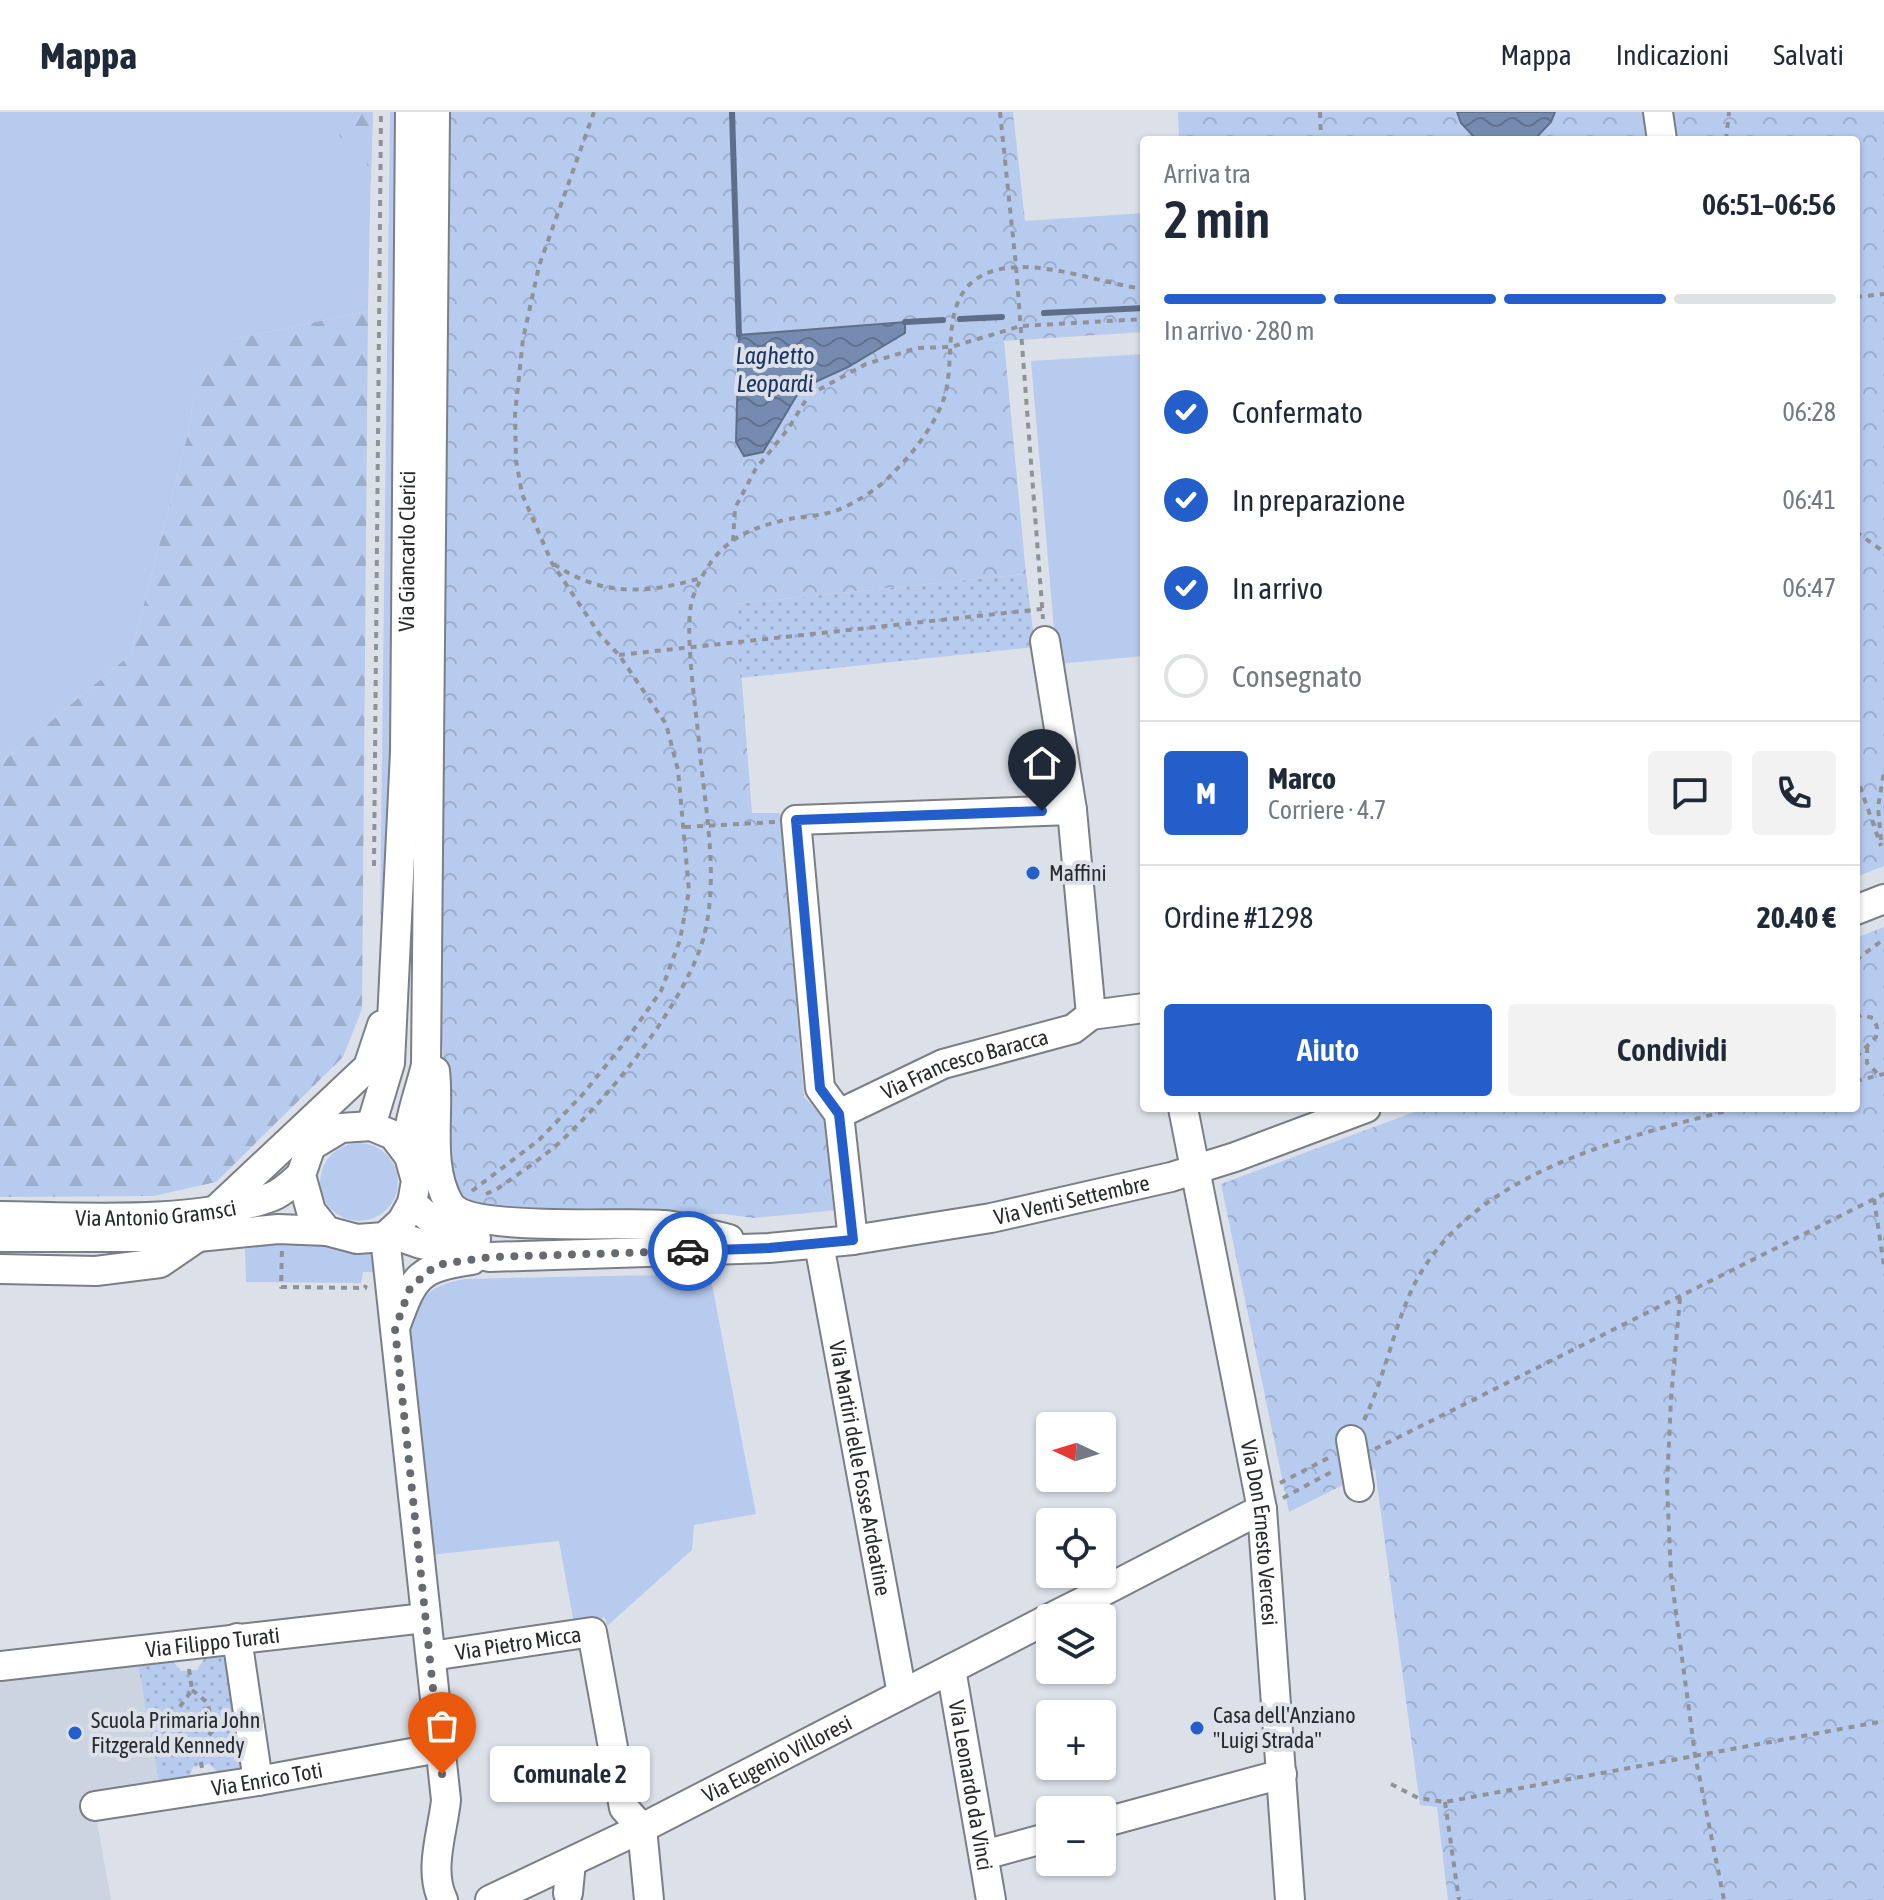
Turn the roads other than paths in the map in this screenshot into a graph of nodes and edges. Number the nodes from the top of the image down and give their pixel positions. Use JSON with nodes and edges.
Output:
{"nodes":[{"id":1,"x":410,"y":112,"type":"edge"},
{"id":2,"x":435,"y":112,"type":"edge"},
{"id":3,"x":1658,"y":112,"type":"edge"},
{"id":4,"x":1661,"y":136,"type":"edge"},
{"id":5,"x":1045,"y":641,"type":"road end"},
{"id":6,"x":1072,"y":810,"type":"junction"},
{"id":7,"x":1884,"y":899,"type":"edge"},
{"id":8,"x":1860,"y":908,"type":"edge"},
{"id":9,"x":425,"y":977,"type":"junction"},
{"id":10,"x":394,"y":990,"type":"junction"},
{"id":11,"x":1140,"y":1009,"type":"edge"},
{"id":12,"x":1091,"y":1015,"type":"junction"},
{"id":13,"x":1184,"y":1112,"type":"edge"},
{"id":14,"x":1355,"y":1112,"type":"edge"},
{"id":15,"x":839,"y":1114,"type":"junction"},
{"id":16,"x":371,"y":1126,"type":"junction"},
{"id":17,"x":409,"y":1156,"type":"junction"},
{"id":18,"x":1195,"y":1171,"type":"junction"},
{"id":19,"x":301,"y":1175,"type":"junction"},
{"id":20,"x":462,"y":1199,"type":"joint"},
{"id":21,"x":412,"y":1203,"type":"junction"},
{"id":22,"x":214,"y":1212,"type":"junction"},
{"id":23,"x":0,"y":1216,"type":"edge"},
{"id":24,"x":327,"y":1231,"type":"junction"},
{"id":25,"x":387,"y":1235,"type":"junction"},
{"id":26,"x":0,"y":1237,"type":"edge"},
{"id":27,"x":198,"y":1237,"type":"junction"},
{"id":28,"x":853,"y":1240,"type":"junction"},
{"id":29,"x":819,"y":1244,"type":"junction"},
{"id":30,"x":769,"y":1248,"type":"junction"},
{"id":31,"x":559,"y":1256,"type":"junction"},
{"id":32,"x":490,"y":1257,"type":"junction"},
{"id":33,"x":0,"y":1269,"type":"edge"},
{"id":34,"x":395,"y":1329,"type":"junction"},
{"id":35,"x":1260,"y":1500,"type":"junction"},
{"id":36,"x":1077,"y":1604,"type":"edge"},
{"id":37,"x":425,"y":1618,"type":"junction"},
{"id":38,"x":1036,"y":1625,"type":"edge"},
{"id":39,"x":237,"y":1638,"type":"junction"},
{"id":40,"x":431,"y":1656,"type":"junction"},
{"id":41,"x":0,"y":1666,"type":"edge"},
{"id":42,"x":951,"y":1669,"type":"junction"},
{"id":43,"x":902,"y":1694,"type":"junction"},
{"id":44,"x":439,"y":1748,"type":"junction"},
{"id":45,"x":1282,"y":1774,"type":"junction"},
{"id":46,"x":258,"y":1781,"type":"junction"},
{"id":47,"x":95,"y":1806,"type":"dead end"},
{"id":48,"x":1116,"y":1819,"type":"edge"},
{"id":49,"x":642,"y":1828,"type":"junction"},
{"id":50,"x":1036,"y":1841,"type":"edge"},
{"id":51,"x":984,"y":1855,"type":"junction"},
{"id":52,"x":571,"y":1862,"type":"junction"},
{"id":53,"x":568,"y":1893,"type":"dead end"},
{"id":54,"x":500,"y":1899,"type":"edge"},
{"id":55,"x":443,"y":1900,"type":"edge"},
{"id":56,"x":649,"y":1900,"type":"edge"},
{"id":57,"x":991,"y":1900,"type":"edge"},
{"id":58,"x":1290,"y":1900,"type":"edge"}],
"edges":[{"from":1,"to":10,"type":"street","name":"Via Giancarlo Clerici"},
{"from":2,"to":9,"type":"street","name":"Via Giancarlo Clerici"},
{"from":3,"to":4,"type":"street"},
{"from":5,"to":6,"type":"street"},
{"from":6,"to":12,"type":"street"},
{"from":6,"to":15,"type":"street"},
{"from":7,"to":8,"type":"street"},
{"from":9,"to":17,"type":"street","name":"Via Giancarlo Clerici"},
{"from":9,"to":20,"type":"street","name":"Via Giancarlo Clerici"},
{"from":10,"to":16,"type":"street","name":"Via Giancarlo Clerici"},
{"from":10,"to":22,"type":"street","name":"Via Giancarlo Clerici"},
{"from":11,"to":12,"type":"street"},
{"from":12,"to":15,"type":"street","name":"Via Francesco Baracca"},
{"from":13,"to":18,"type":"street","name":"Via Don Ernesto Vercesi"},
{"from":14,"to":18,"type":"street","name":"Via Venti Settembre"},
{"from":15,"to":28,"type":"street"},
{"from":16,"to":17,"type":"street"},
{"from":16,"to":19,"type":"street"},
{"from":17,"to":21,"type":"street"},
{"from":18,"to":28,"type":"street","name":"Via Venti Settembre"},
{"from":18,"to":35,"type":"street","name":"Via Don Ernesto Vercesi"},
{"from":19,"to":22,"type":"street","name":"Via Antonio Gramsci"},
{"from":19,"to":24,"type":"street"},
{"from":20,"to":30,"type":"street","name":"Via Venti Settembre"},
{"from":21,"to":25,"type":"street"},
{"from":21,"to":31,"type":"street","name":"Via Venti Settembre"},
{"from":22,"to":23,"type":"street","name":"Via Antonio Gramsci"},
{"from":24,"to":25,"type":"street"},
{"from":24,"to":27,"type":"street","name":"Via Antonio Gramsci"},
{"from":25,"to":32,"type":"street","name":"Via Venti Settembre"},
{"from":25,"to":34,"type":"street"},
{"from":26,"to":27,"type":"street","name":"Via Antonio Gramsci"},
{"from":27,"to":33,"type":"street","name":"Via Antonio Gramsci"},
{"from":28,"to":29,"type":"street","name":"Via Venti Settembre"},
{"from":29,"to":30,"type":"street","name":"Via Venti Settembre"},
{"from":29,"to":43,"type":"street","name":"Via Martiri delle Fosse Ardeatine"},
{"from":30,"to":31,"type":"street","name":"Via Venti Settembre"},
{"from":31,"to":32,"type":"street","name":"Via Venti Settembre"},
{"from":32,"to":34,"type":"street"},
{"from":34,"to":37,"type":"street"},
{"from":35,"to":36,"type":"street","name":"Via Eugenio Villoresi"},
{"from":35,"to":45,"type":"street","name":"Via Don Ernesto Vercesi"},
{"from":37,"to":39,"type":"street","name":"Via Filippo Turati"},
{"from":37,"to":40,"type":"street"},
{"from":38,"to":42,"type":"street","name":"Via Eugenio Villoresi"},
{"from":39,"to":41,"type":"street","name":"Via Filippo Turati"},
{"from":39,"to":46,"type":"street"},
{"from":40,"to":44,"type":"street"},
{"from":40,"to":49,"type":"street","name":"Via Pietro Micca"},
{"from":42,"to":43,"type":"street","name":"Via Eugenio Villoresi"},
{"from":42,"to":51,"type":"street","name":"Via Leonardo da Vinci"},
{"from":43,"to":49,"type":"street","name":"Via Eugenio Villoresi"},
{"from":44,"to":46,"type":"street","name":"Via Enrico Toti"},
{"from":44,"to":55,"type":"street"},
{"from":45,"to":48,"type":"street"},
{"from":45,"to":58,"type":"street","name":"Via Don Ernesto Vercesi"},
{"from":46,"to":47,"type":"street","name":"Via Enrico Toti"},
{"from":49,"to":52,"type":"street","name":"Via Eugenio Villoresi"},
{"from":49,"to":56,"type":"street"},
{"from":50,"to":51,"type":"street"},
{"from":51,"to":57,"type":"street","name":"Via Leonardo da Vinci"},
{"from":52,"to":53,"type":"street"},
{"from":52,"to":54,"type":"street","name":"Via Eugenio Villoresi"}]}
